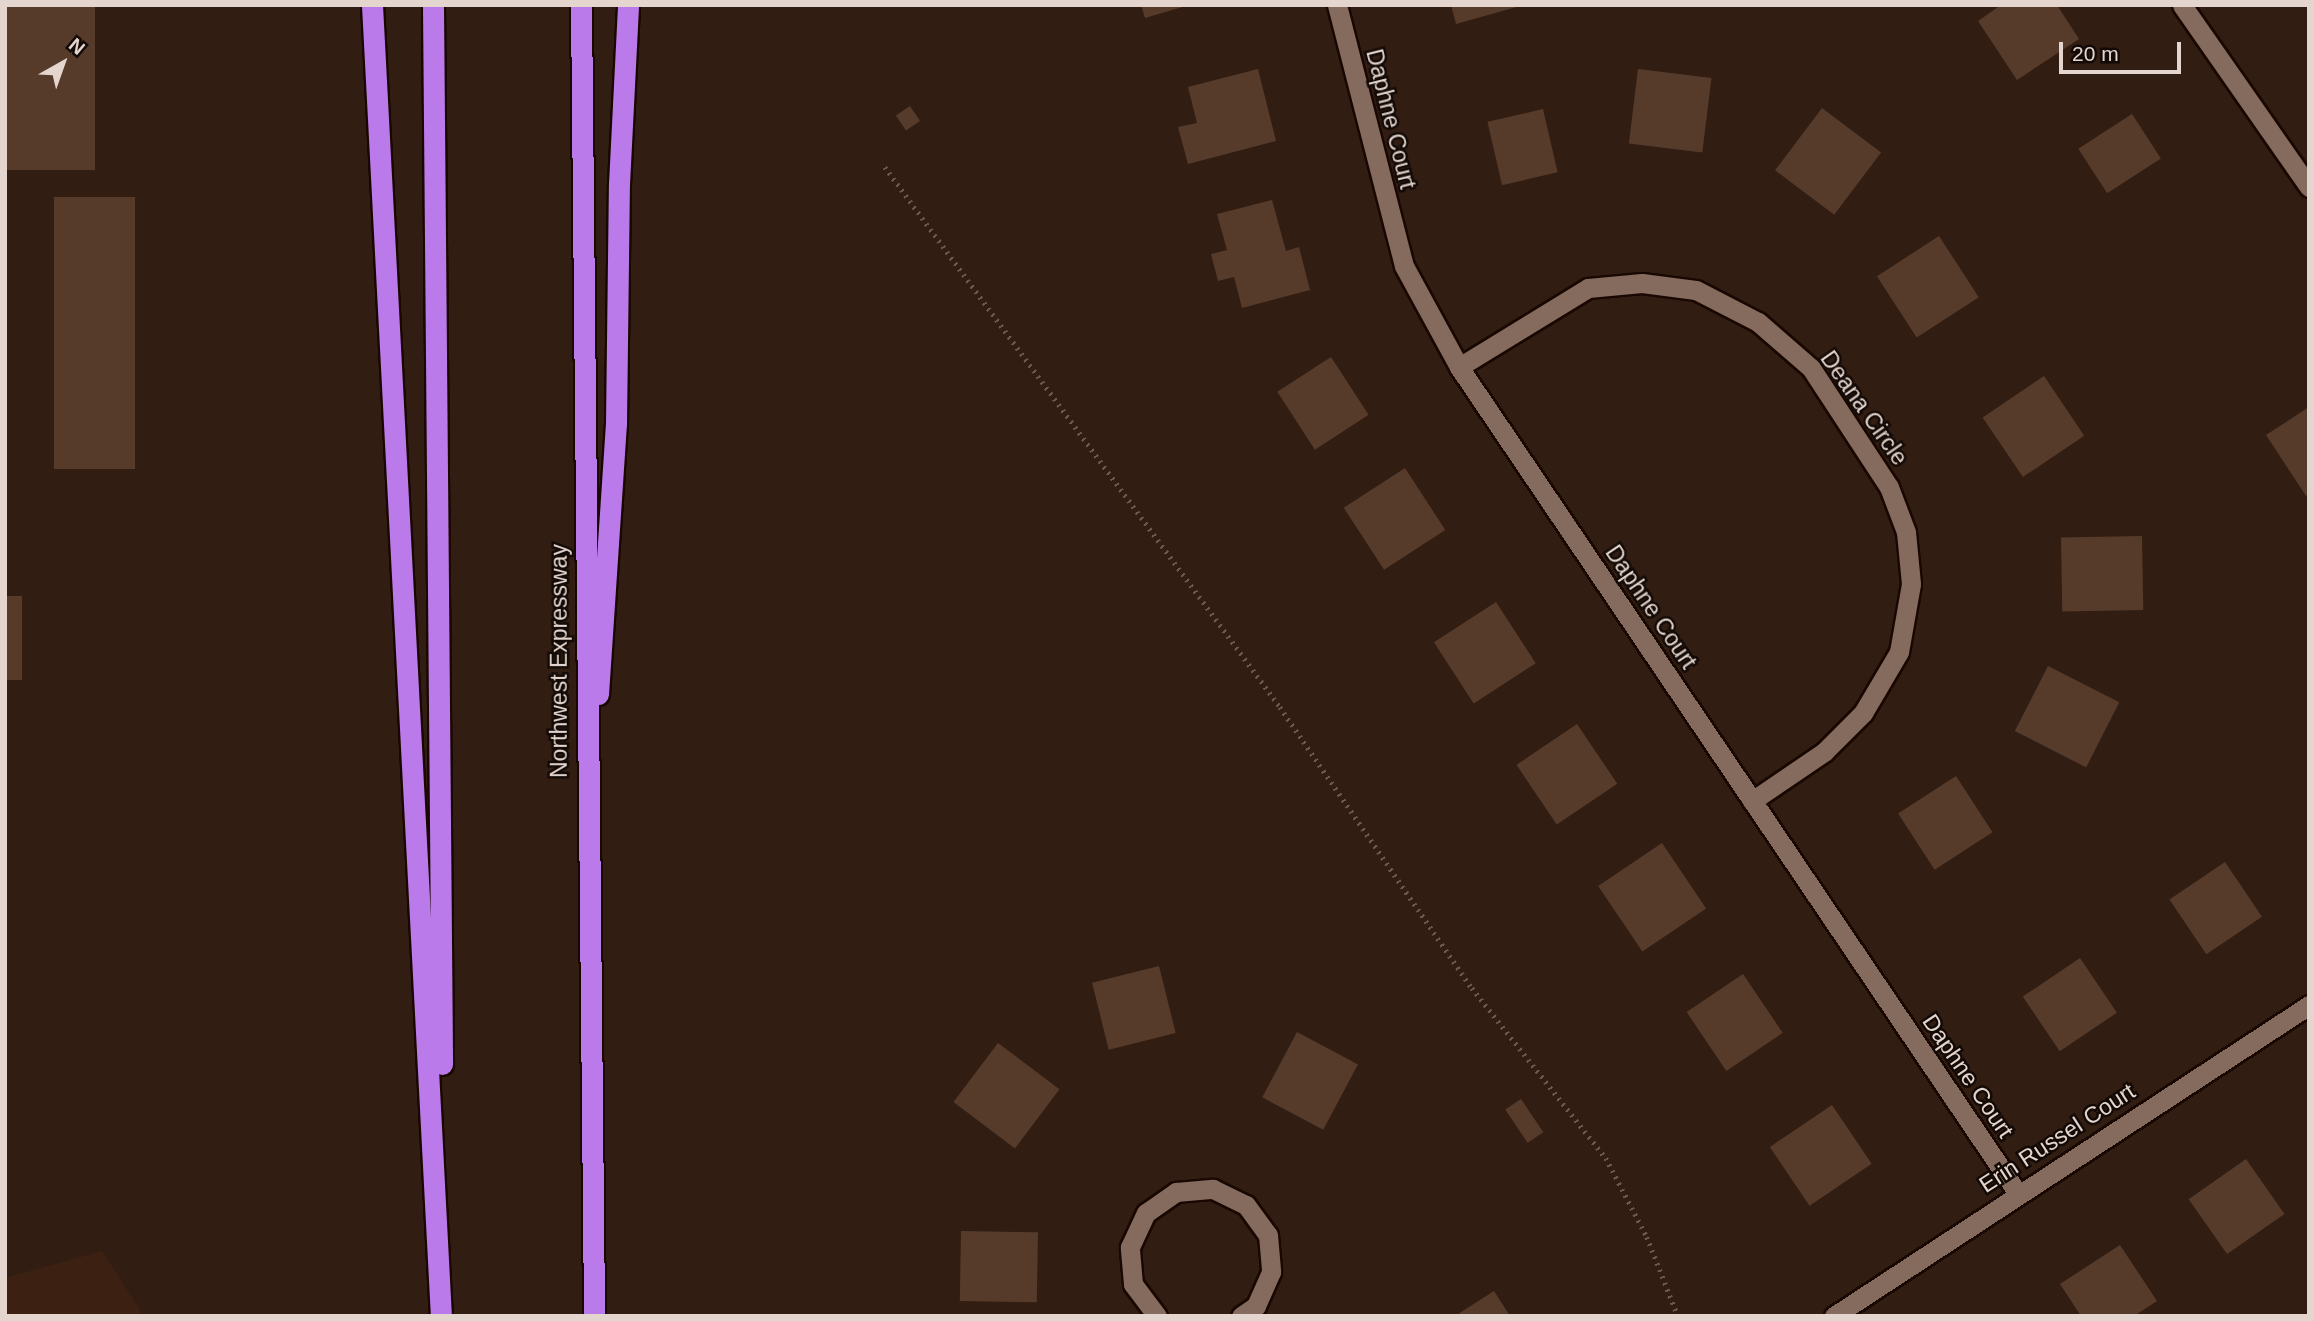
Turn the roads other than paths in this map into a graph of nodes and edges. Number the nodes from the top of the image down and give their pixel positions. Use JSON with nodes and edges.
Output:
{"nodes":[{"id":1,"x":372,"y":5,"type":"edge"},
{"id":2,"x":433,"y":5,"type":"edge"},
{"id":3,"x":581,"y":5,"type":"edge"},
{"id":4,"x":628,"y":5,"type":"edge"},
{"id":5,"x":1337,"y":5,"type":"edge"},
{"id":6,"x":2182,"y":5,"type":"edge"},
{"id":7,"x":2309,"y":187,"type":"edge"},
{"id":8,"x":1459,"y":367,"type":"junction"},
{"id":9,"x":1752,"y":801,"type":"junction"},
{"id":10,"x":586,"y":874,"type":"junction"},
{"id":11,"x":2309,"y":1005,"type":"edge"},
{"id":12,"x":2017,"y":1192,"type":"junction"},
{"id":13,"x":1253,"y":1312,"type":"edge"},
{"id":14,"x":442,"y":1316,"type":"edge"},
{"id":15,"x":594,"y":1316,"type":"edge"},
{"id":16,"x":1157,"y":1316,"type":"edge"},
{"id":17,"x":1834,"y":1316,"type":"edge"}],
"edges":[{"from":1,"to":14,"type":"highway"},
{"from":2,"to":14,"type":"highway"},
{"from":3,"to":10,"type":"highway","name":"Northwest Expressway"},
{"from":4,"to":10,"type":"highway"},
{"from":5,"to":8,"type":"street","name":"Daphne Court"},
{"from":6,"to":7,"type":"street"},
{"from":8,"to":9,"type":"street","name":"Daphne Court"},
{"from":8,"to":9,"type":"street","name":"Deana Circle"},
{"from":9,"to":12,"type":"street","name":"Daphne Court"},
{"from":10,"to":15,"type":"highway","name":"Northwest Expressway"},
{"from":11,"to":12,"type":"street","name":"Erin Russel Court"},
{"from":12,"to":17,"type":"street","name":"Erin Russel Court"},
{"from":13,"to":16,"type":"street"}]}
